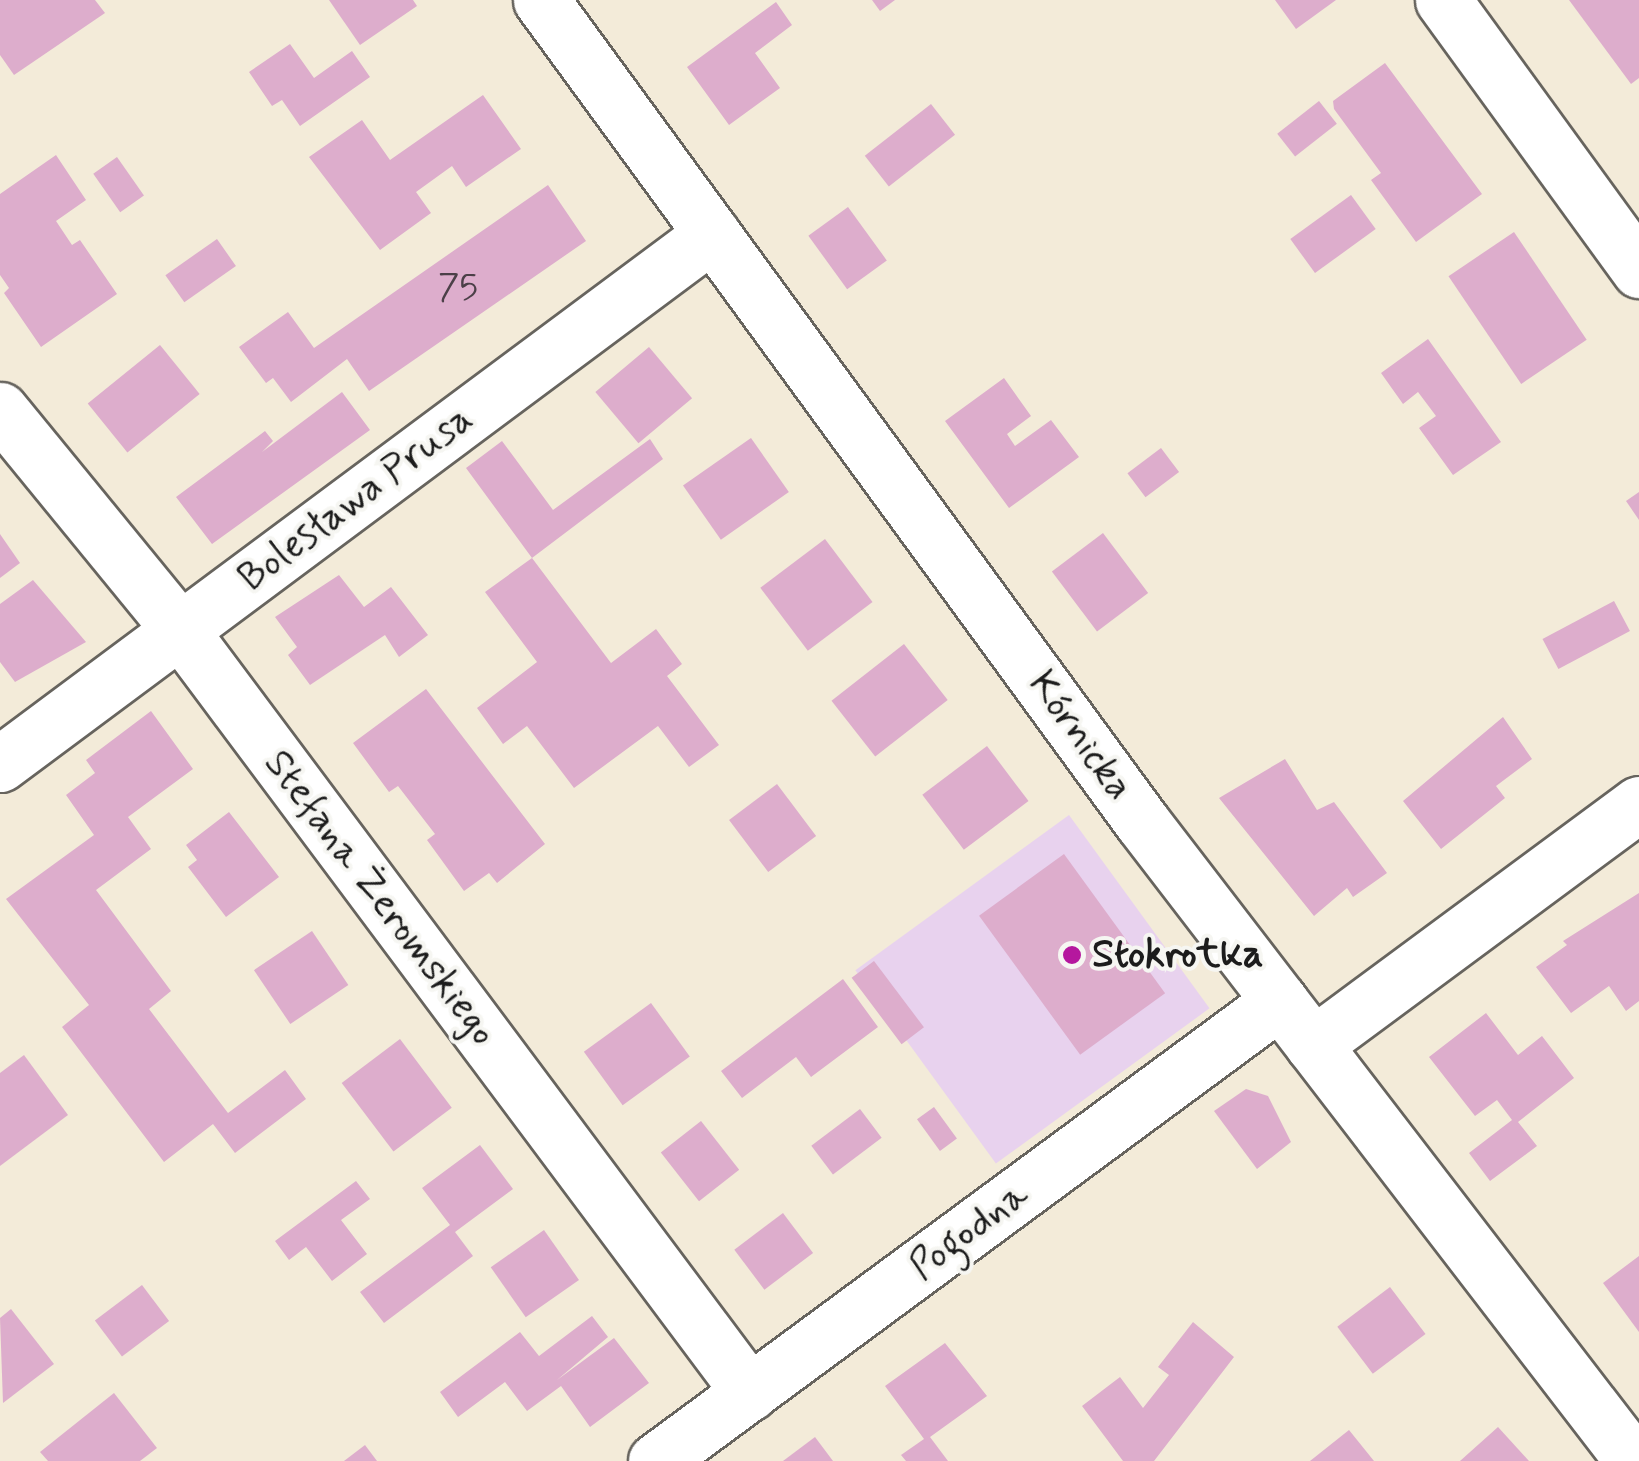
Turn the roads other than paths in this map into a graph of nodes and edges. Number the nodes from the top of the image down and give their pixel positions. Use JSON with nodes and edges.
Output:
{"nodes":[{"id":1,"x":541,"y":0,"type":"edge"},
{"id":2,"x":1443,"y":0,"type":"edge"},
{"id":3,"x":712,"y":234,"type":"junction"},
{"id":4,"x":1639,"y":270,"type":"edge"},
{"id":5,"x":0,"y":410,"type":"edge"},
{"id":6,"x":180,"y":630,"type":"junction"},
{"id":7,"x":0,"y":764,"type":"edge"},
{"id":8,"x":1639,"y":804,"type":"edge"},
{"id":9,"x":1280,"y":1001,"type":"junction"},
{"id":10,"x":1314,"y":1045,"type":"junction"},
{"id":11,"x":750,"y":1393,"type":"junction"},
{"id":12,"x":656,"y":1461,"type":"edge"},
{"id":13,"x":1633,"y":1461,"type":"edge"}],
"edges":[{"from":1,"to":3,"type":"street","name":"Kórnicka"},
{"from":2,"to":4,"type":"street"},
{"from":3,"to":6,"type":"street","name":"Bolesława Prusa"},
{"from":3,"to":9,"type":"street","name":"Kórnicka"},
{"from":5,"to":6,"type":"street","name":"Stefana Żeromskiego"},
{"from":6,"to":7,"type":"street","name":"Bolesława Prusa"},
{"from":6,"to":11,"type":"street","name":"Stefana Żeromskiego"},
{"from":8,"to":10,"type":"street"},
{"from":9,"to":10,"type":"street","name":"Kórnicka"},
{"from":9,"to":11,"type":"street","name":"Pogodna"},
{"from":10,"to":13,"type":"street","name":"Kórnicka"},
{"from":11,"to":12,"type":"street","name":"Pogodna"}]}
